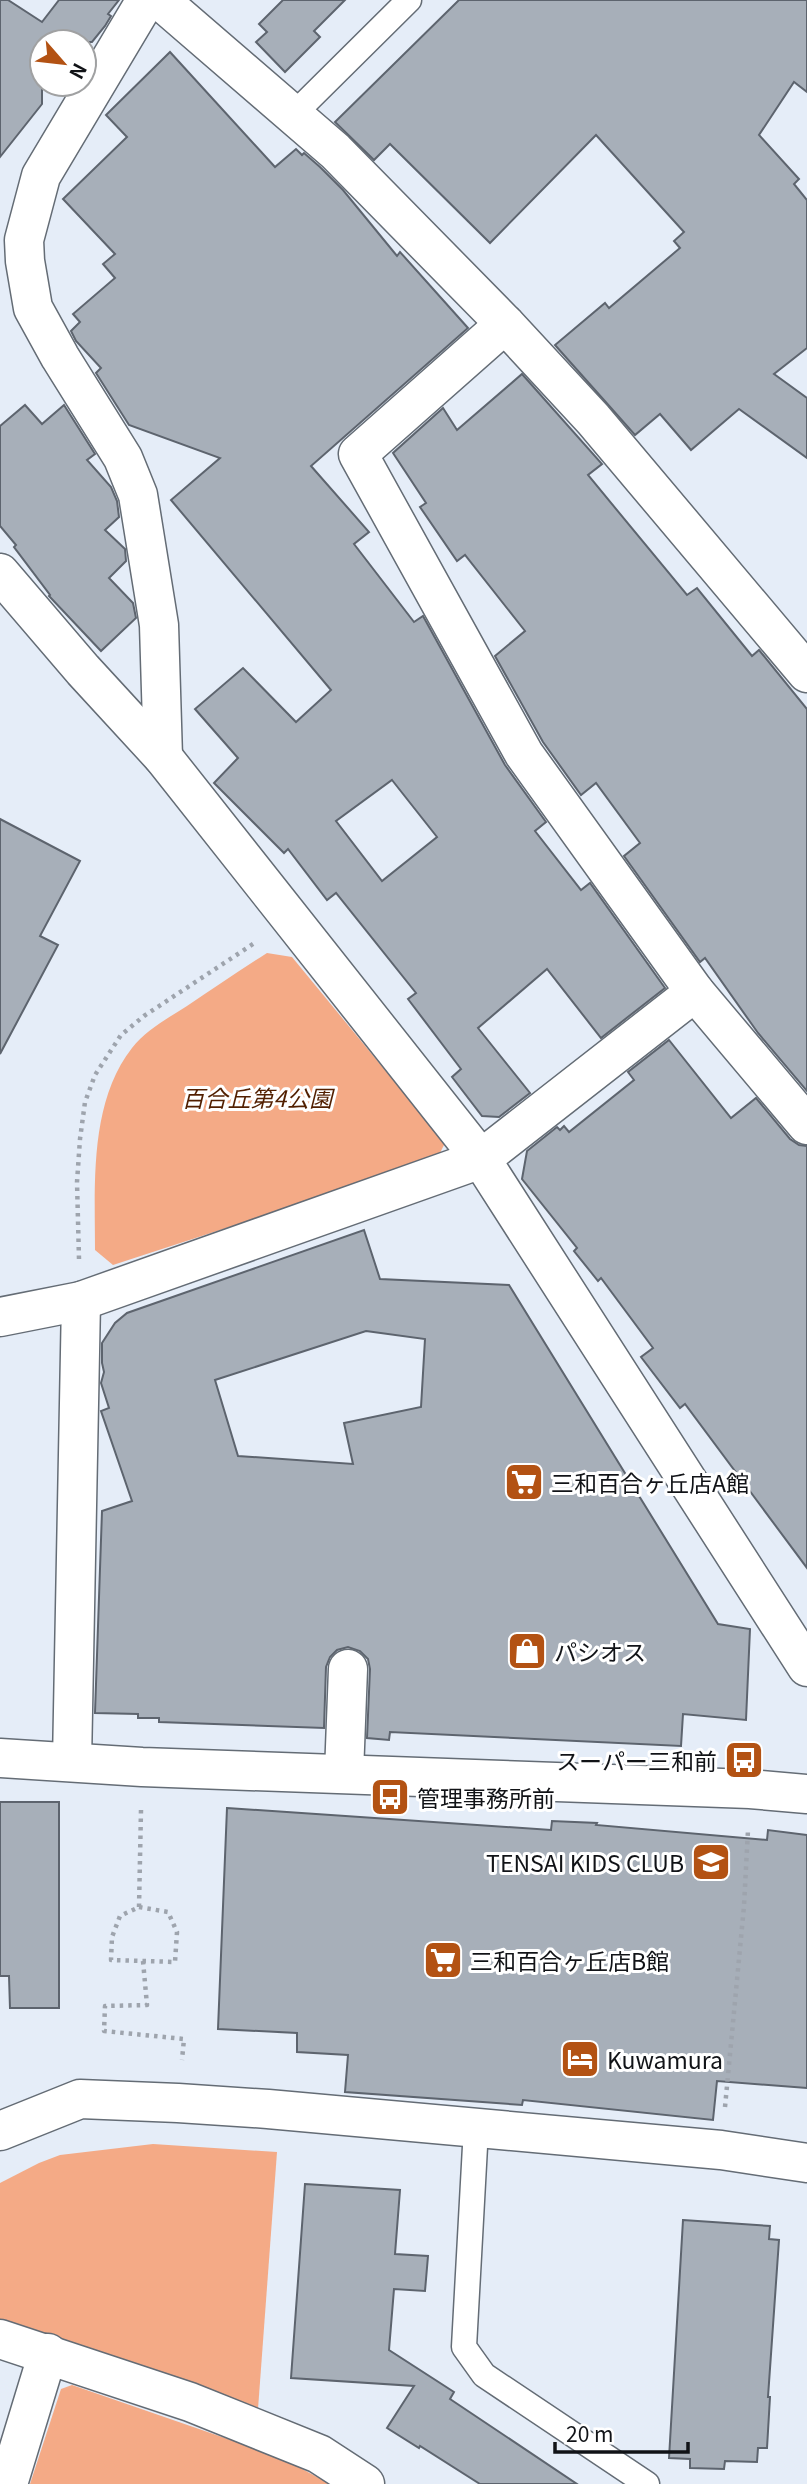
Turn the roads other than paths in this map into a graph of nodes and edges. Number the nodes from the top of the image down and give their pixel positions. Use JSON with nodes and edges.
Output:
{"nodes":[{"id":1,"x":146,"y":0,"type":"edge"},
{"id":2,"x":160,"y":0,"type":"edge"},
{"id":3,"x":410,"y":0,"type":"edge"},
{"id":4,"x":292,"y":116,"type":"junction"},
{"id":5,"x":505,"y":324,"type":"junction"},
{"id":6,"x":0,"y":573,"type":"edge"},
{"id":7,"x":807,"y":673,"type":"edge"},
{"id":8,"x":163,"y":757,"type":"junction"},
{"id":9,"x":695,"y":992,"type":"junction"},
{"id":10,"x":807,"y":1125,"type":"edge"},
{"id":11,"x":481,"y":1159,"type":"junction"},
{"id":12,"x":81,"y":1301,"type":"junction"},
{"id":13,"x":0,"y":1317,"type":"edge"},
{"id":14,"x":807,"y":1667,"type":"edge"},
{"id":15,"x":348,"y":1669,"type":"dead end"},
{"id":16,"x":0,"y":1758,"type":"edge"},
{"id":17,"x":72,"y":1762,"type":"junction"},
{"id":18,"x":344,"y":1773,"type":"junction"},
{"id":19,"x":807,"y":1794,"type":"edge"},
{"id":20,"x":476,"y":2128,"type":"junction"},
{"id":21,"x":0,"y":2132,"type":"edge"},
{"id":22,"x":807,"y":2163,"type":"edge"},
{"id":23,"x":0,"y":2339,"type":"edge"},
{"id":24,"x":48,"y":2353,"type":"junction"},
{"id":25,"x":8,"y":2484,"type":"edge"},
{"id":26,"x":365,"y":2484,"type":"edge"},
{"id":27,"x":647,"y":2484,"type":"edge"}],
"edges":[{"from":1,"to":8,"type":"street"},
{"from":2,"to":4,"type":"street"},
{"from":3,"to":4,"type":"lane"},
{"from":4,"to":5,"type":"street"},
{"from":5,"to":7,"type":"street"},
{"from":5,"to":9,"type":"street"},
{"from":6,"to":8,"type":"street"},
{"from":8,"to":11,"type":"street"},
{"from":9,"to":10,"type":"street"},
{"from":9,"to":11,"type":"street"},
{"from":11,"to":12,"type":"street"},
{"from":11,"to":14,"type":"street"},
{"from":12,"to":13,"type":"street"},
{"from":12,"to":17,"type":"street"},
{"from":15,"to":18,"type":"street"},
{"from":16,"to":17,"type":"street"},
{"from":17,"to":18,"type":"street"},
{"from":18,"to":19,"type":"street"},
{"from":20,"to":21,"type":"street"},
{"from":20,"to":22,"type":"street"},
{"from":20,"to":27,"type":"lane"},
{"from":23,"to":24,"type":"street"},
{"from":24,"to":25,"type":"street"},
{"from":24,"to":26,"type":"street"}]}
